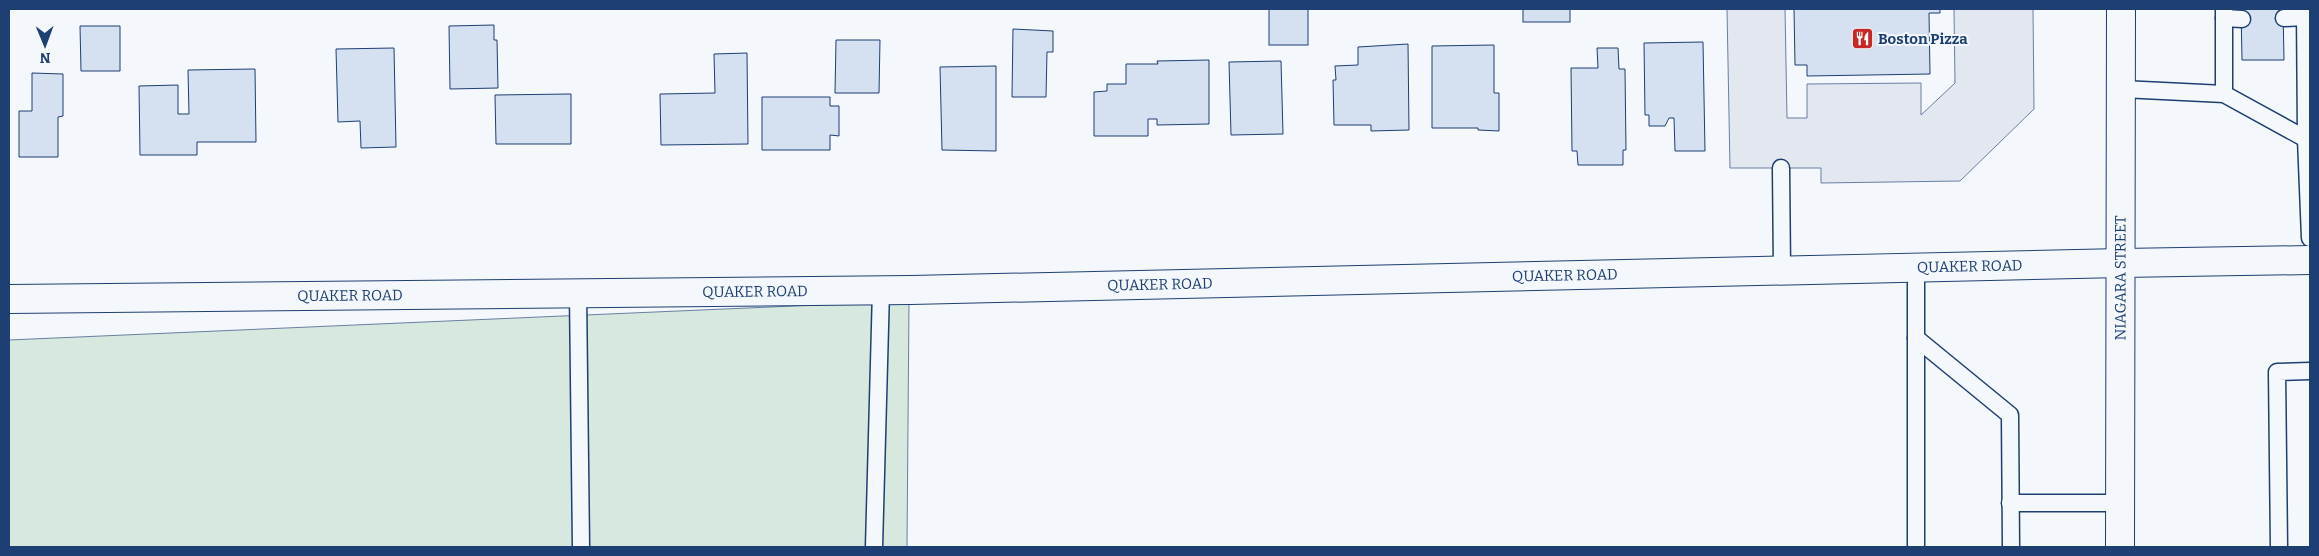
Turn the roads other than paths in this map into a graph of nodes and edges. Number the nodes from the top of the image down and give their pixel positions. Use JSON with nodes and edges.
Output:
{"nodes":[{"id":1,"x":2121,"y":9,"type":"edge"},
{"id":2,"x":2305,"y":13,"type":"edge"},
{"id":3,"x":2224,"y":14,"type":"edge"},
{"id":4,"x":2242,"y":18,"type":"dead end"},
{"id":5,"x":2284,"y":18,"type":"dead end"},
{"id":6,"x":2122,"y":89,"type":"junction"},
{"id":7,"x":2224,"y":94,"type":"junction"},
{"id":8,"x":2308,"y":140,"type":"edge"},
{"id":9,"x":1781,"y":168,"type":"dead end"},
{"id":10,"x":2310,"y":238,"type":"edge"},
{"id":11,"x":2310,"y":260,"type":"edge"},
{"id":12,"x":2121,"y":263,"type":"junction"},
{"id":13,"x":1916,"y":268,"type":"junction"},
{"id":14,"x":1782,"y":270,"type":"junction"},
{"id":15,"x":881,"y":290,"type":"junction"},
{"id":16,"x":578,"y":293,"type":"junction"},
{"id":17,"x":9,"y":299,"type":"edge"},
{"id":18,"x":1916,"y":338,"type":"junction"},
{"id":19,"x":2310,"y":371,"type":"edge"},
{"id":20,"x":2119,"y":502,"type":"junction"},
{"id":21,"x":2010,"y":503,"type":"junction"},
{"id":22,"x":582,"y":547,"type":"edge"},
{"id":23,"x":874,"y":547,"type":"edge"},
{"id":24,"x":1916,"y":547,"type":"edge"},
{"id":25,"x":2011,"y":547,"type":"edge"},
{"id":26,"x":2120,"y":547,"type":"edge"},
{"id":27,"x":2279,"y":547,"type":"edge"}],
"edges":[{"from":1,"to":6,"type":"street","name":"NIAGARA STREET"},
{"from":2,"to":5,"type":"lane"},
{"from":2,"to":8,"type":"lane"},
{"from":3,"to":4,"type":"lane"},
{"from":3,"to":7,"type":"lane"},
{"from":6,"to":7,"type":"lane"},
{"from":6,"to":12,"type":"street","name":"NIAGARA STREET"},
{"from":7,"to":8,"type":"lane"},
{"from":8,"to":10,"type":"lane"},
{"from":9,"to":14,"type":"lane"},
{"from":11,"to":12,"type":"street","name":"QUAKER ROAD"},
{"from":12,"to":13,"type":"street","name":"QUAKER ROAD"},
{"from":12,"to":20,"type":"street","name":"NIAGARA STREET"},
{"from":13,"to":14,"type":"street","name":"QUAKER ROAD"},
{"from":13,"to":18,"type":"lane"},
{"from":14,"to":15,"type":"street","name":"QUAKER ROAD"},
{"from":15,"to":16,"type":"street","name":"QUAKER ROAD"},
{"from":15,"to":23,"type":"lane"},
{"from":16,"to":17,"type":"street","name":"QUAKER ROAD"},
{"from":16,"to":22,"type":"lane"},
{"from":18,"to":21,"type":"lane"},
{"from":18,"to":24,"type":"lane"},
{"from":19,"to":27,"type":"lane"},
{"from":20,"to":21,"type":"lane"},
{"from":20,"to":26,"type":"street","name":"NIAGARA STREET"},
{"from":21,"to":25,"type":"lane"}]}
